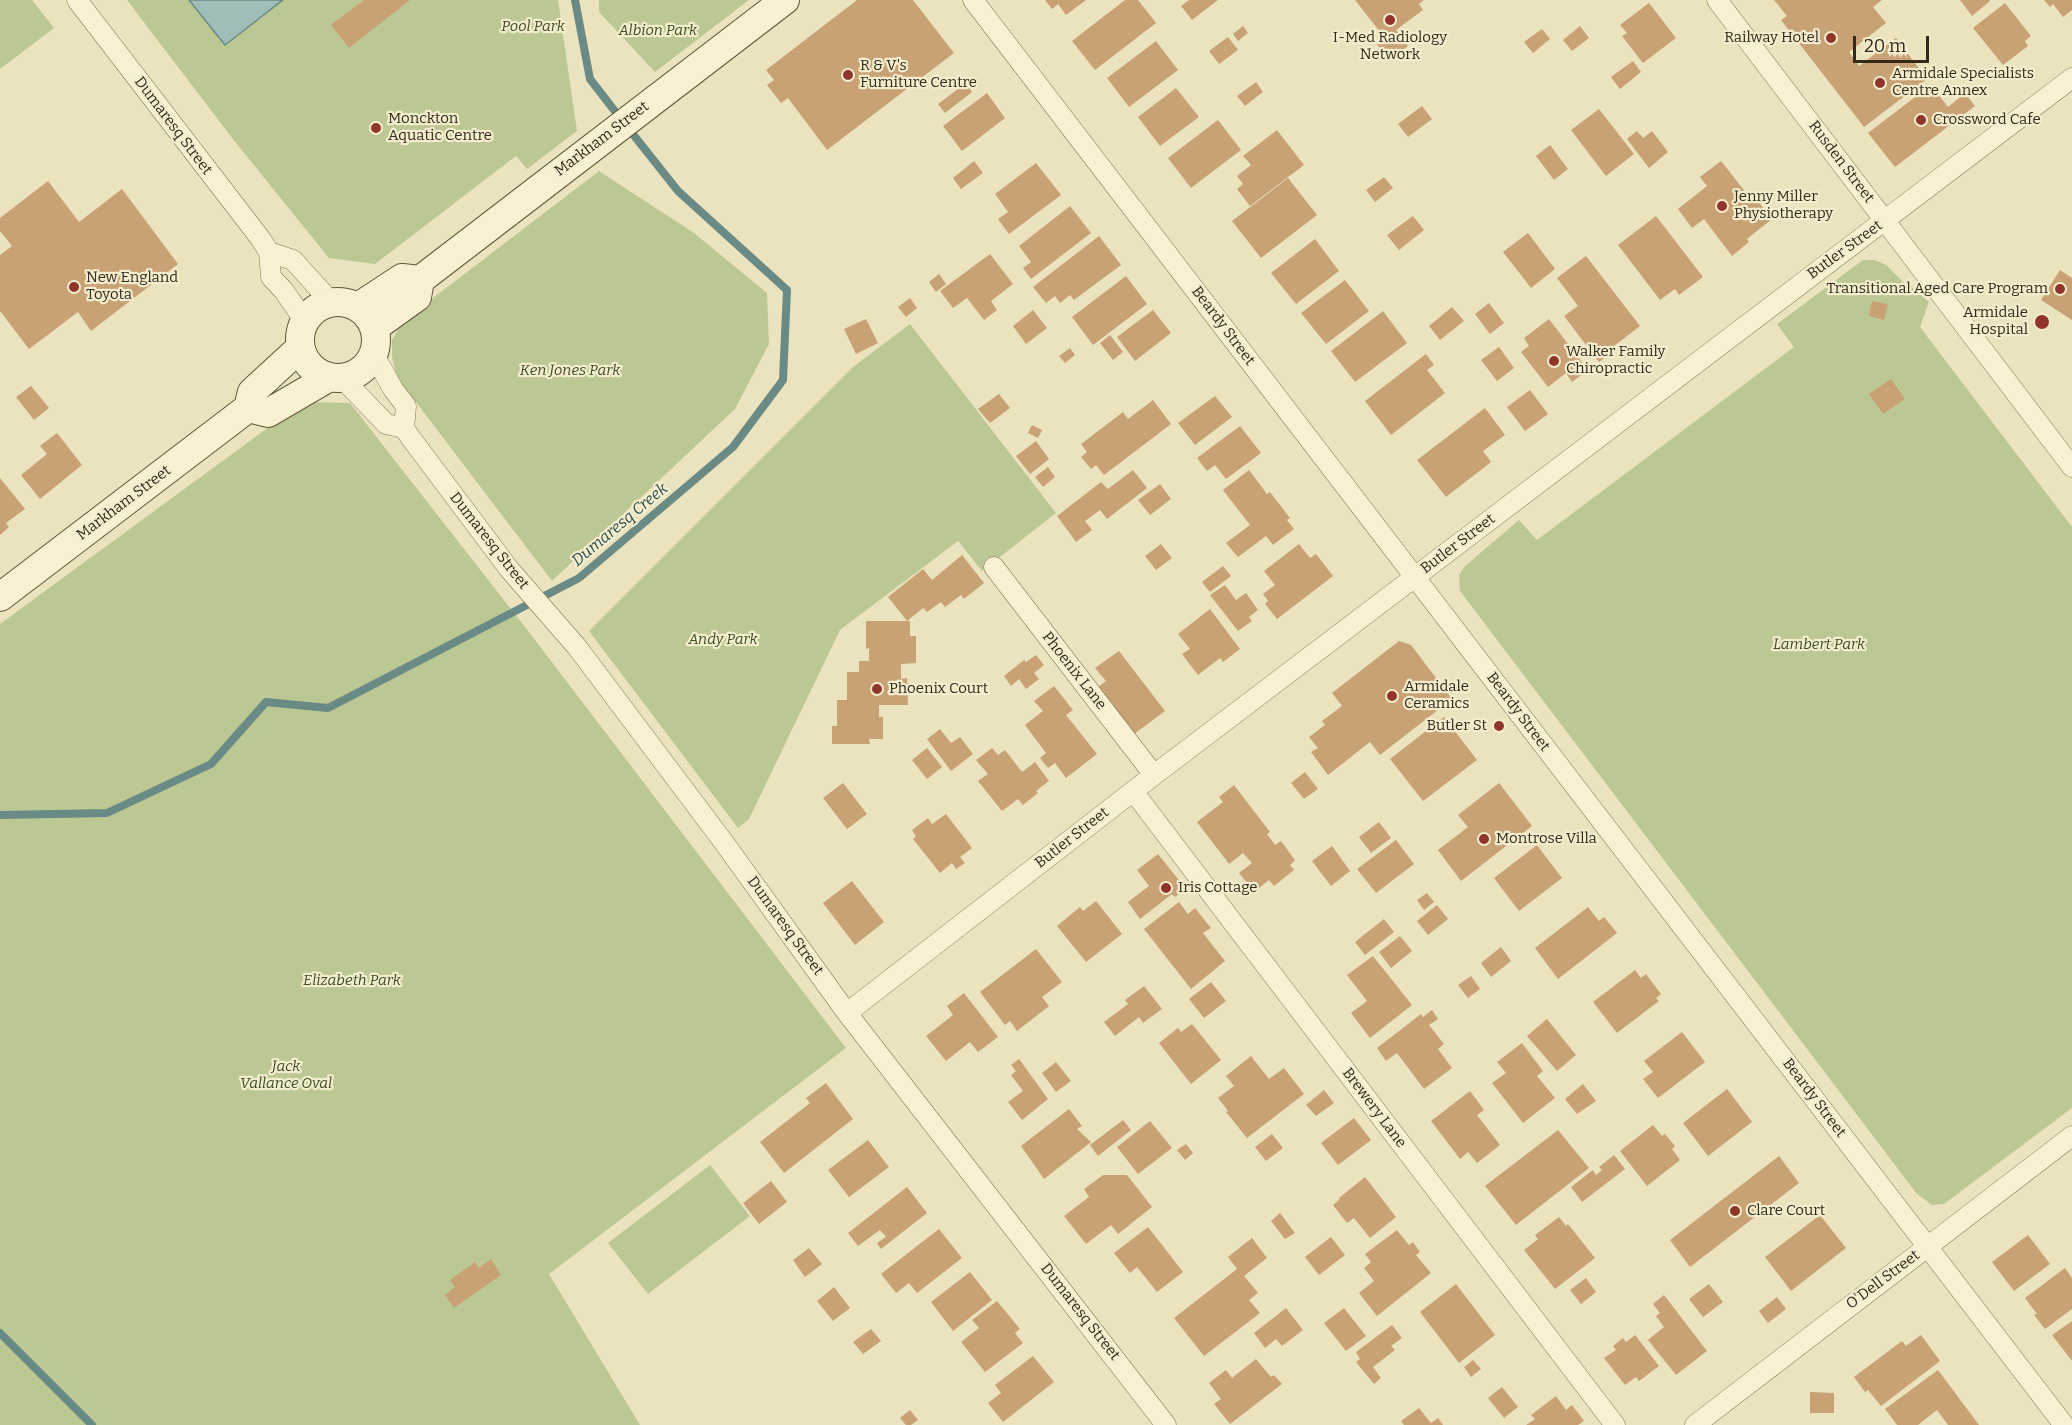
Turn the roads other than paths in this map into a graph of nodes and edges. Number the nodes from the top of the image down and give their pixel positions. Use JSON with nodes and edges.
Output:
{"nodes":[{"id":1,"x":77,"y":0,"type":"edge"},
{"id":2,"x":785,"y":0,"type":"edge"},
{"id":3,"x":973,"y":0,"type":"edge"},
{"id":4,"x":1717,"y":0,"type":"edge"},
{"id":5,"x":2072,"y":78,"type":"edge"},
{"id":6,"x":1886,"y":221,"type":"junction"},
{"id":7,"x":269,"y":252,"type":"junction"},
{"id":8,"x":359,"y":323,"type":"junction"},
{"id":9,"x":302,"y":334,"type":"junction"},
{"id":10,"x":335,"y":378,"type":"junction"},
{"id":11,"x":248,"y":408,"type":"junction"},
{"id":12,"x":404,"y":428,"type":"junction"},
{"id":13,"x":2072,"y":467,"type":"edge"},
{"id":14,"x":994,"y":567,"type":"dead end"},
{"id":15,"x":1415,"y":577,"type":"junction"},
{"id":16,"x":0,"y":597,"type":"edge"},
{"id":17,"x":1154,"y":775,"type":"junction"},
{"id":18,"x":1133,"y":791,"type":"junction"},
{"id":19,"x":847,"y":1012,"type":"junction"},
{"id":20,"x":2072,"y":1136,"type":"edge"},
{"id":21,"x":1927,"y":1247,"type":"junction"},
{"id":22,"x":1166,"y":1425,"type":"edge"},
{"id":23,"x":1615,"y":1425,"type":"edge"},
{"id":24,"x":1695,"y":1425,"type":"edge"},
{"id":25,"x":2064,"y":1425,"type":"edge"}],
"edges":[{"from":1,"to":7,"type":"street","name":"Dumaresq Street"},
{"from":2,"to":8,"type":"street","name":"Markham Street"},
{"from":3,"to":15,"type":"street","name":"Beardy Street"},
{"from":4,"to":6,"type":"street","name":"Rusden Street"},
{"from":5,"to":6,"type":"street","name":"Butler Street"},
{"from":6,"to":13,"type":"street","name":"Rusden Street"},
{"from":6,"to":15,"type":"street","name":"Butler Street"},
{"from":7,"to":8,"type":"street","name":"Dumaresq Street"},
{"from":7,"to":9,"type":"street","name":"Dumaresq Street"},
{"from":8,"to":9,"type":"street"},
{"from":8,"to":10,"type":"street"},
{"from":8,"to":12,"type":"street","name":"Dumaresq Street"},
{"from":9,"to":10,"type":"street"},
{"from":9,"to":11,"type":"street","name":"Markham Street"},
{"from":10,"to":11,"type":"street"},
{"from":10,"to":12,"type":"street","name":"Dumaresq Street"},
{"from":11,"to":16,"type":"street","name":"Markham Street"},
{"from":12,"to":19,"type":"street","name":"Dumaresq Street"},
{"from":14,"to":17,"type":"street","name":"Phoenix Lane"},
{"from":15,"to":17,"type":"street","name":"Butler Street"},
{"from":15,"to":21,"type":"street","name":"Beardy Street"},
{"from":17,"to":18,"type":"street","name":"Butler Street"},
{"from":18,"to":19,"type":"street","name":"Butler Street"},
{"from":18,"to":23,"type":"street","name":"Brewery Lane"},
{"from":19,"to":22,"type":"street","name":"Dumaresq Street"},
{"from":20,"to":21,"type":"street","name":"O'Dell Street"},
{"from":21,"to":24,"type":"street","name":"O'Dell Street"},
{"from":21,"to":25,"type":"street","name":"Beardy Street"}]}
